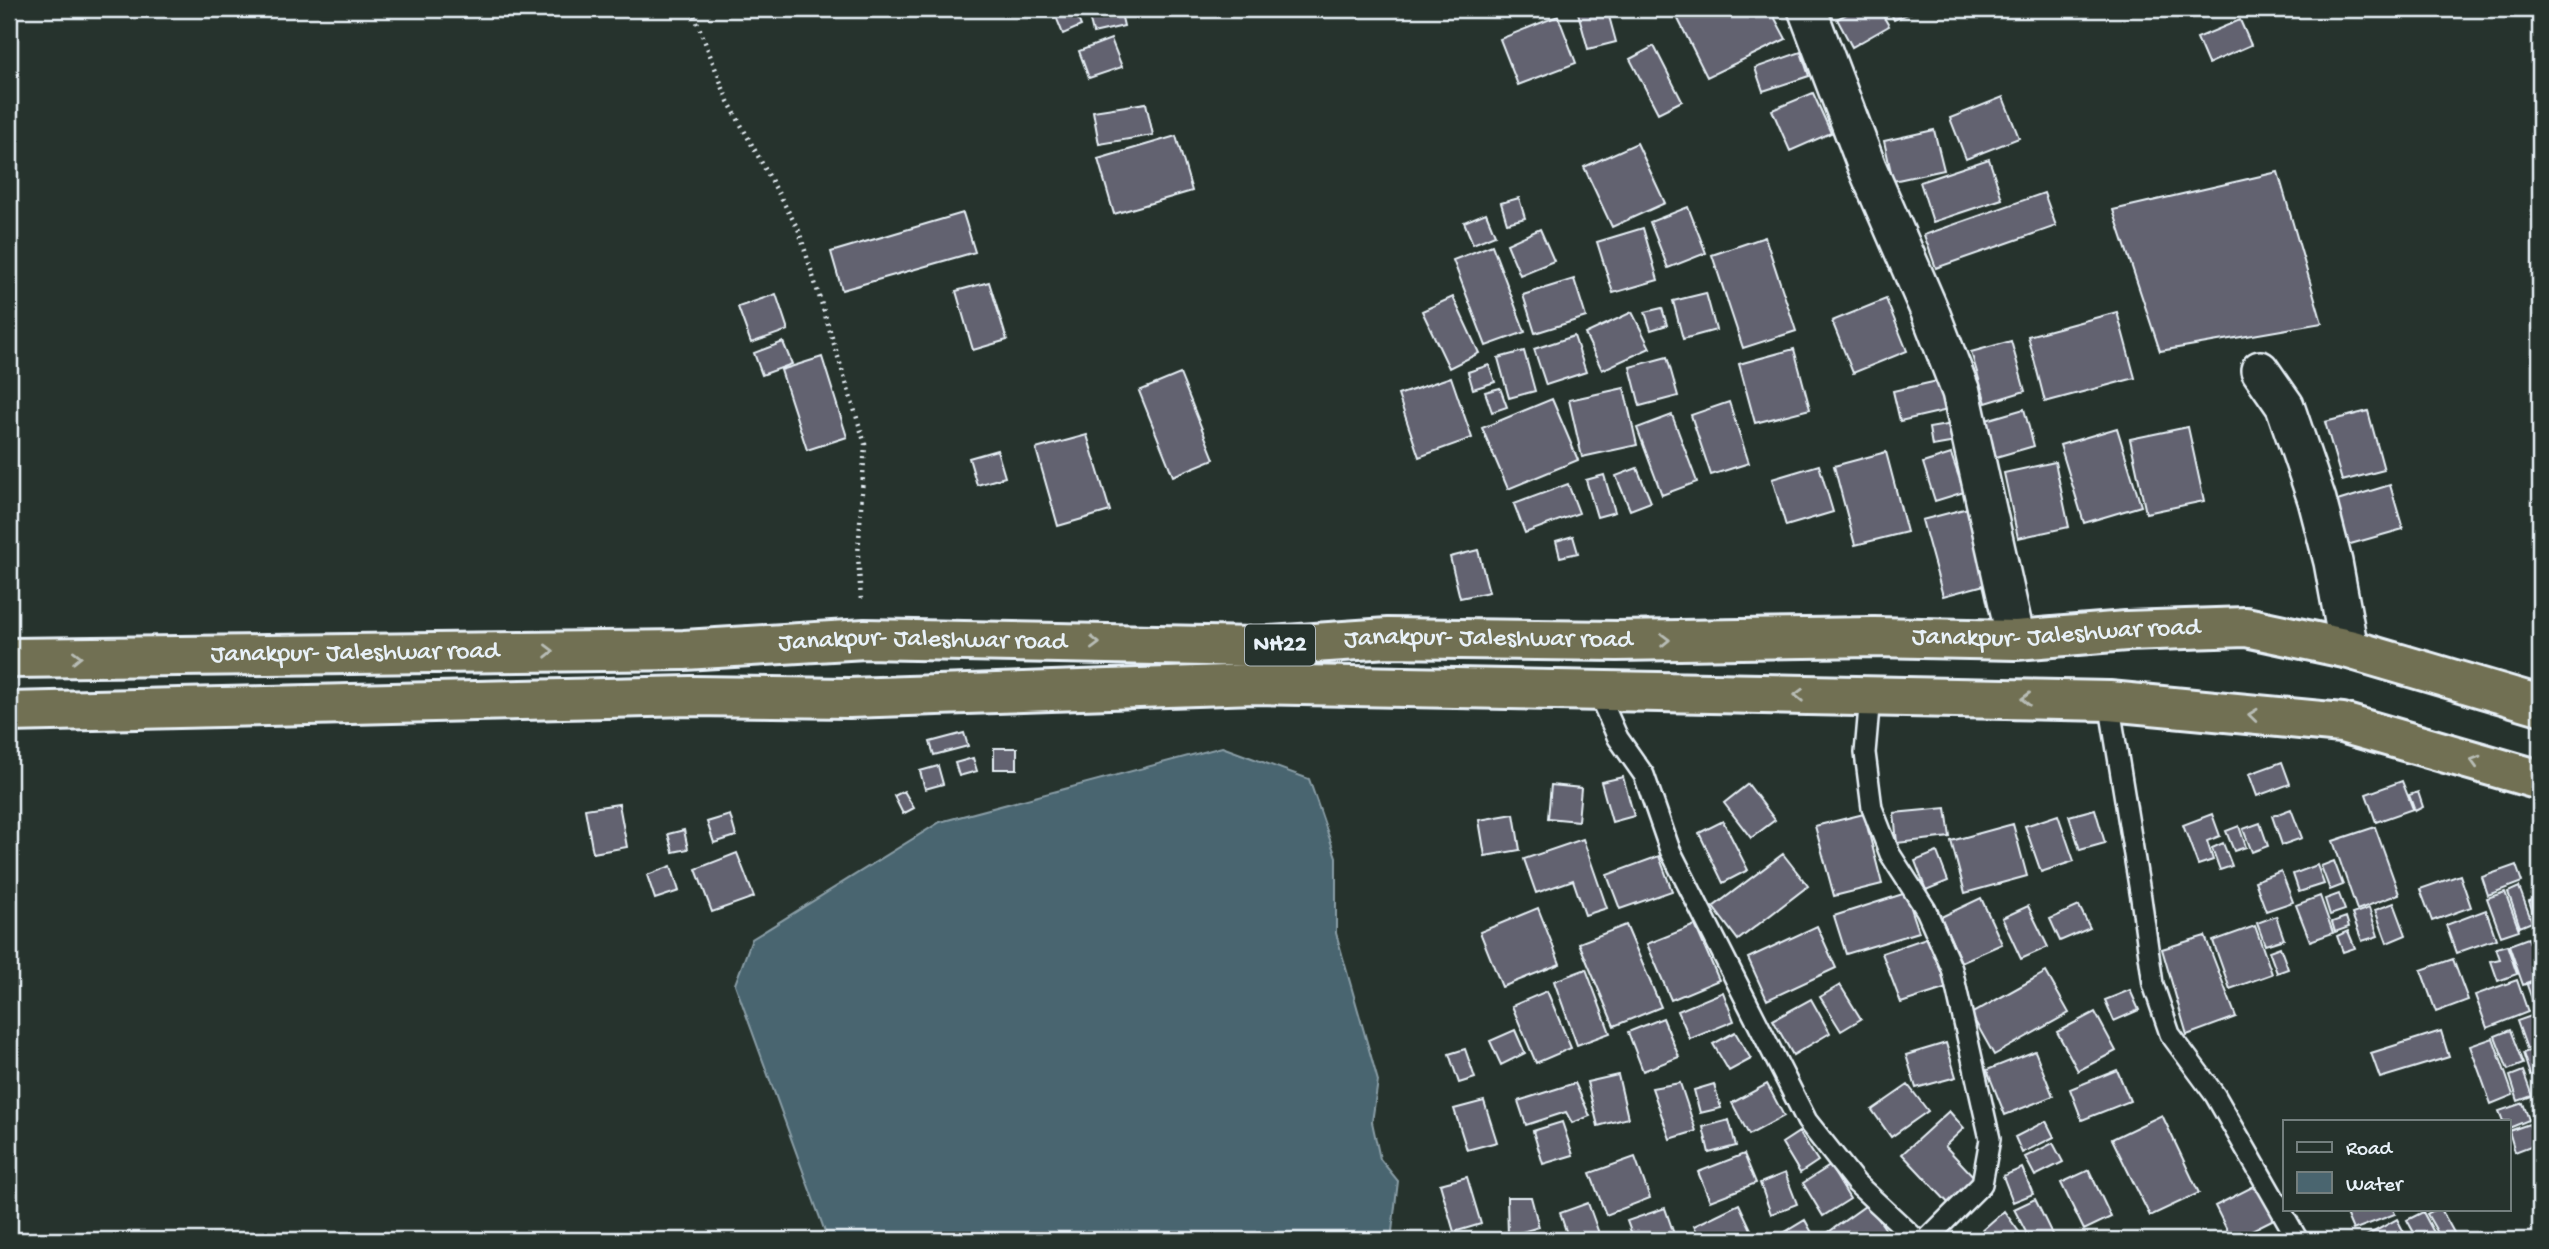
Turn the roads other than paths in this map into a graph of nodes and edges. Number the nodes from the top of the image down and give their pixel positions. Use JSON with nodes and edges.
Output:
{"nodes":[{"id":1,"x":1807,"y":9,"type":"edge"},
{"id":2,"x":2260,"y":370,"type":"dead end"},
{"id":3,"x":2016,"y":640,"type":"junction"},
{"id":4,"x":2349,"y":649,"type":"junction"},
{"id":5,"x":9,"y":658,"type":"edge"},
{"id":6,"x":1597,"y":691,"type":"junction"},
{"id":7,"x":1870,"y":696,"type":"junction"},
{"id":8,"x":2109,"y":701,"type":"junction"},
{"id":9,"x":2540,"y":705,"type":"edge"},
{"id":10,"x":9,"y":712,"type":"edge"},
{"id":11,"x":2540,"y":780,"type":"edge"},
{"id":12,"x":1917,"y":1240,"type":"edge"},
{"id":13,"x":1926,"y":1240,"type":"edge"},
{"id":14,"x":2298,"y":1240,"type":"edge"}],
"edges":[{"from":1,"to":3,"type":"street"},
{"from":2,"to":4,"type":"street"},
{"from":3,"to":4,"type":"highway","name":"Janakpur- Jaleshwar road","number":"NH22"},
{"from":5,"to":3,"type":"highway","name":"Janakpur- Jaleshwar road","number":"NH22","one_way":true},
{"from":4,"to":9,"type":"highway","name":"Janakpur- Jaleshwar road","number":"NH22"},
{"from":7,"to":6,"type":"highway","name":"Janakpur- Jaleshwar road","number":"NH22","one_way":true},
{"from":6,"to":10,"type":"highway","name":"Janakpur- Jaleshwar road","number":"NH22"},
{"from":6,"to":12,"type":"lane"},
{"from":8,"to":7,"type":"highway","name":"Janakpur- Jaleshwar road","number":"NH22","one_way":true},
{"from":7,"to":13,"type":"lane"},
{"from":11,"to":8,"type":"highway","name":"Janakpur- Jaleshwar road","number":"NH22","one_way":true},
{"from":8,"to":14,"type":"lane"}]}
